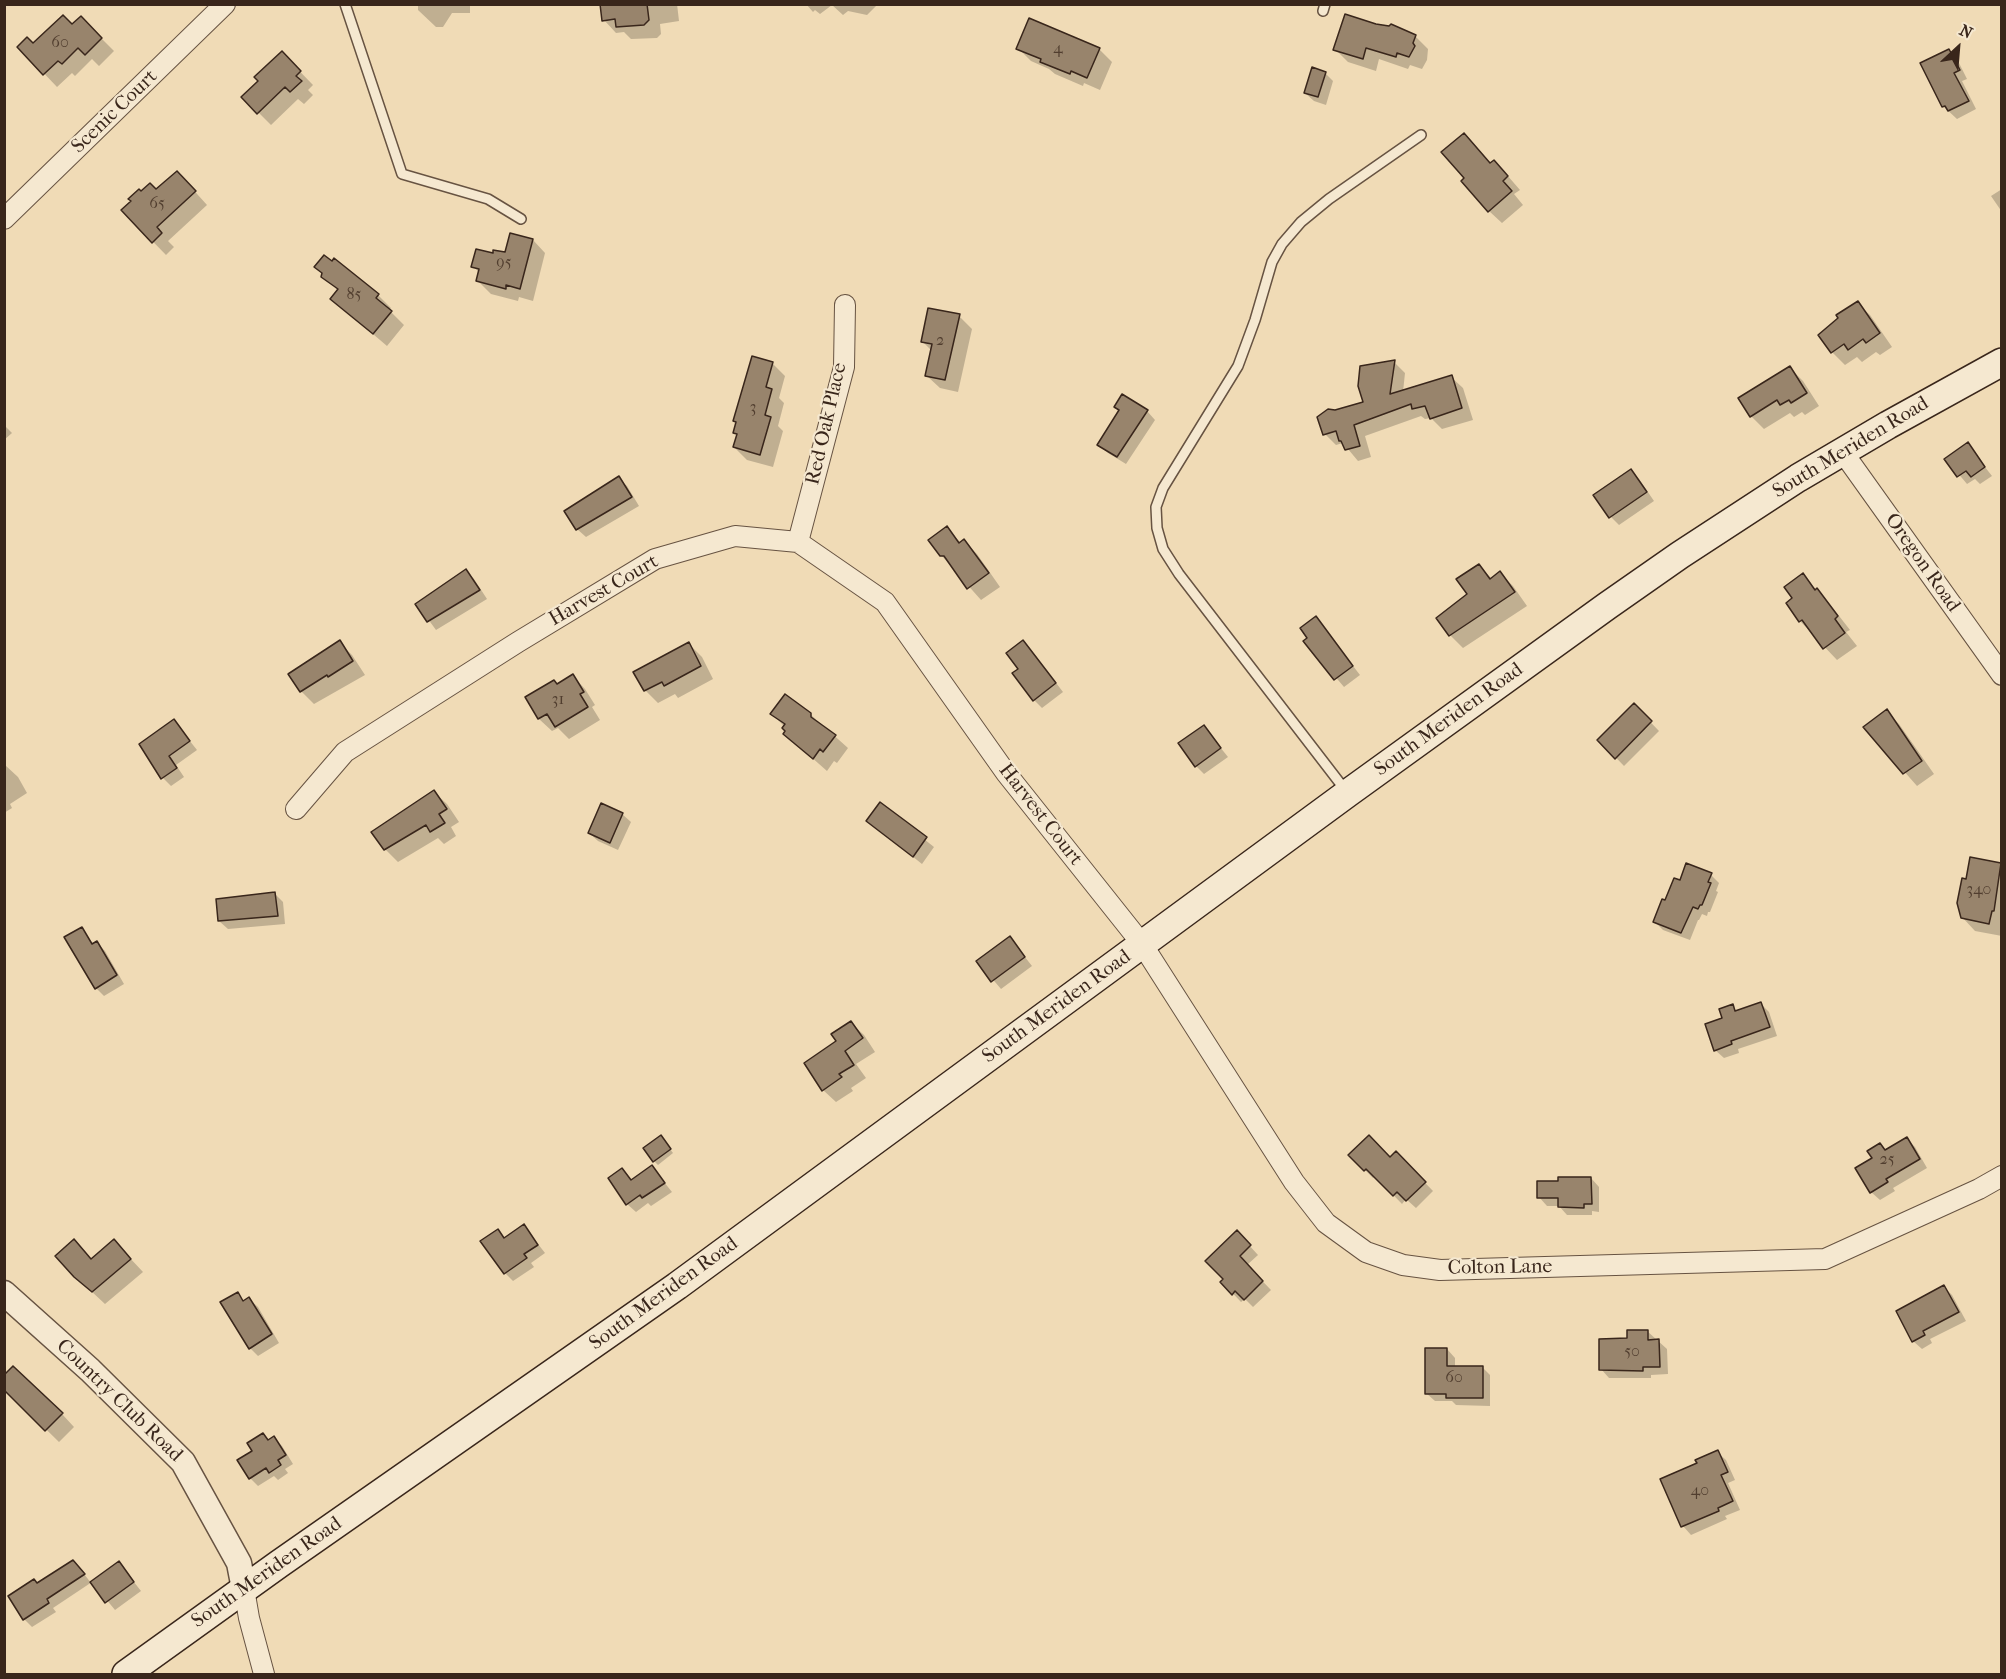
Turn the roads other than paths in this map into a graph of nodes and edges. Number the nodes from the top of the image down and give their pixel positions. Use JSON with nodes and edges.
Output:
{"nodes":[{"id":1,"x":225,"y":4,"type":"edge"},
{"id":2,"x":345,"y":4,"type":"edge"},
{"id":3,"x":1420,"y":135,"type":"dead end"},
{"id":4,"x":4,"y":219,"type":"edge"},
{"id":5,"x":521,"y":219,"type":"dead end"},
{"id":6,"x":845,"y":304,"type":"dead end"},
{"id":7,"x":2001,"y":362,"type":"edge"},
{"id":8,"x":1842,"y":452,"type":"junction"},
{"id":9,"x":798,"y":542,"type":"junction"},
{"id":10,"x":2001,"y":675,"type":"edge"},
{"id":11,"x":1348,"y":793,"type":"junction"},
{"id":12,"x":296,"y":809,"type":"dead end"},
{"id":13,"x":1142,"y":944,"type":"junction"},
{"id":14,"x":2001,"y":1176,"type":"edge"},
{"id":15,"x":4,"y":1293,"type":"edge"},
{"id":16,"x":244,"y":1589,"type":"junction"},
{"id":17,"x":126,"y":1674,"type":"edge"},
{"id":18,"x":264,"y":1674,"type":"edge"}],
"edges":[{"from":1,"to":4,"type":"street","name":"Scenic Court"},
{"from":2,"to":5,"type":"lane"},
{"from":3,"to":11,"type":"lane"},
{"from":6,"to":9,"type":"street","name":"Red Oak Place"},
{"from":7,"to":8,"type":"main road","name":"South Meriden Road"},
{"from":8,"to":10,"type":"street","name":"Oregon Road"},
{"from":8,"to":11,"type":"main road","name":"South Meriden Road"},
{"from":9,"to":12,"type":"street","name":"Harvest Court"},
{"from":9,"to":13,"type":"street","name":"Harvest Court"},
{"from":11,"to":13,"type":"main road","name":"South Meriden Road"},
{"from":13,"to":14,"type":"street","name":"Colton Lane"},
{"from":13,"to":16,"type":"main road","name":"South Meriden Road"},
{"from":15,"to":16,"type":"street","name":"Country Club Road"},
{"from":16,"to":17,"type":"main road","name":"South Meriden Road"},
{"from":16,"to":18,"type":"street"}]}
